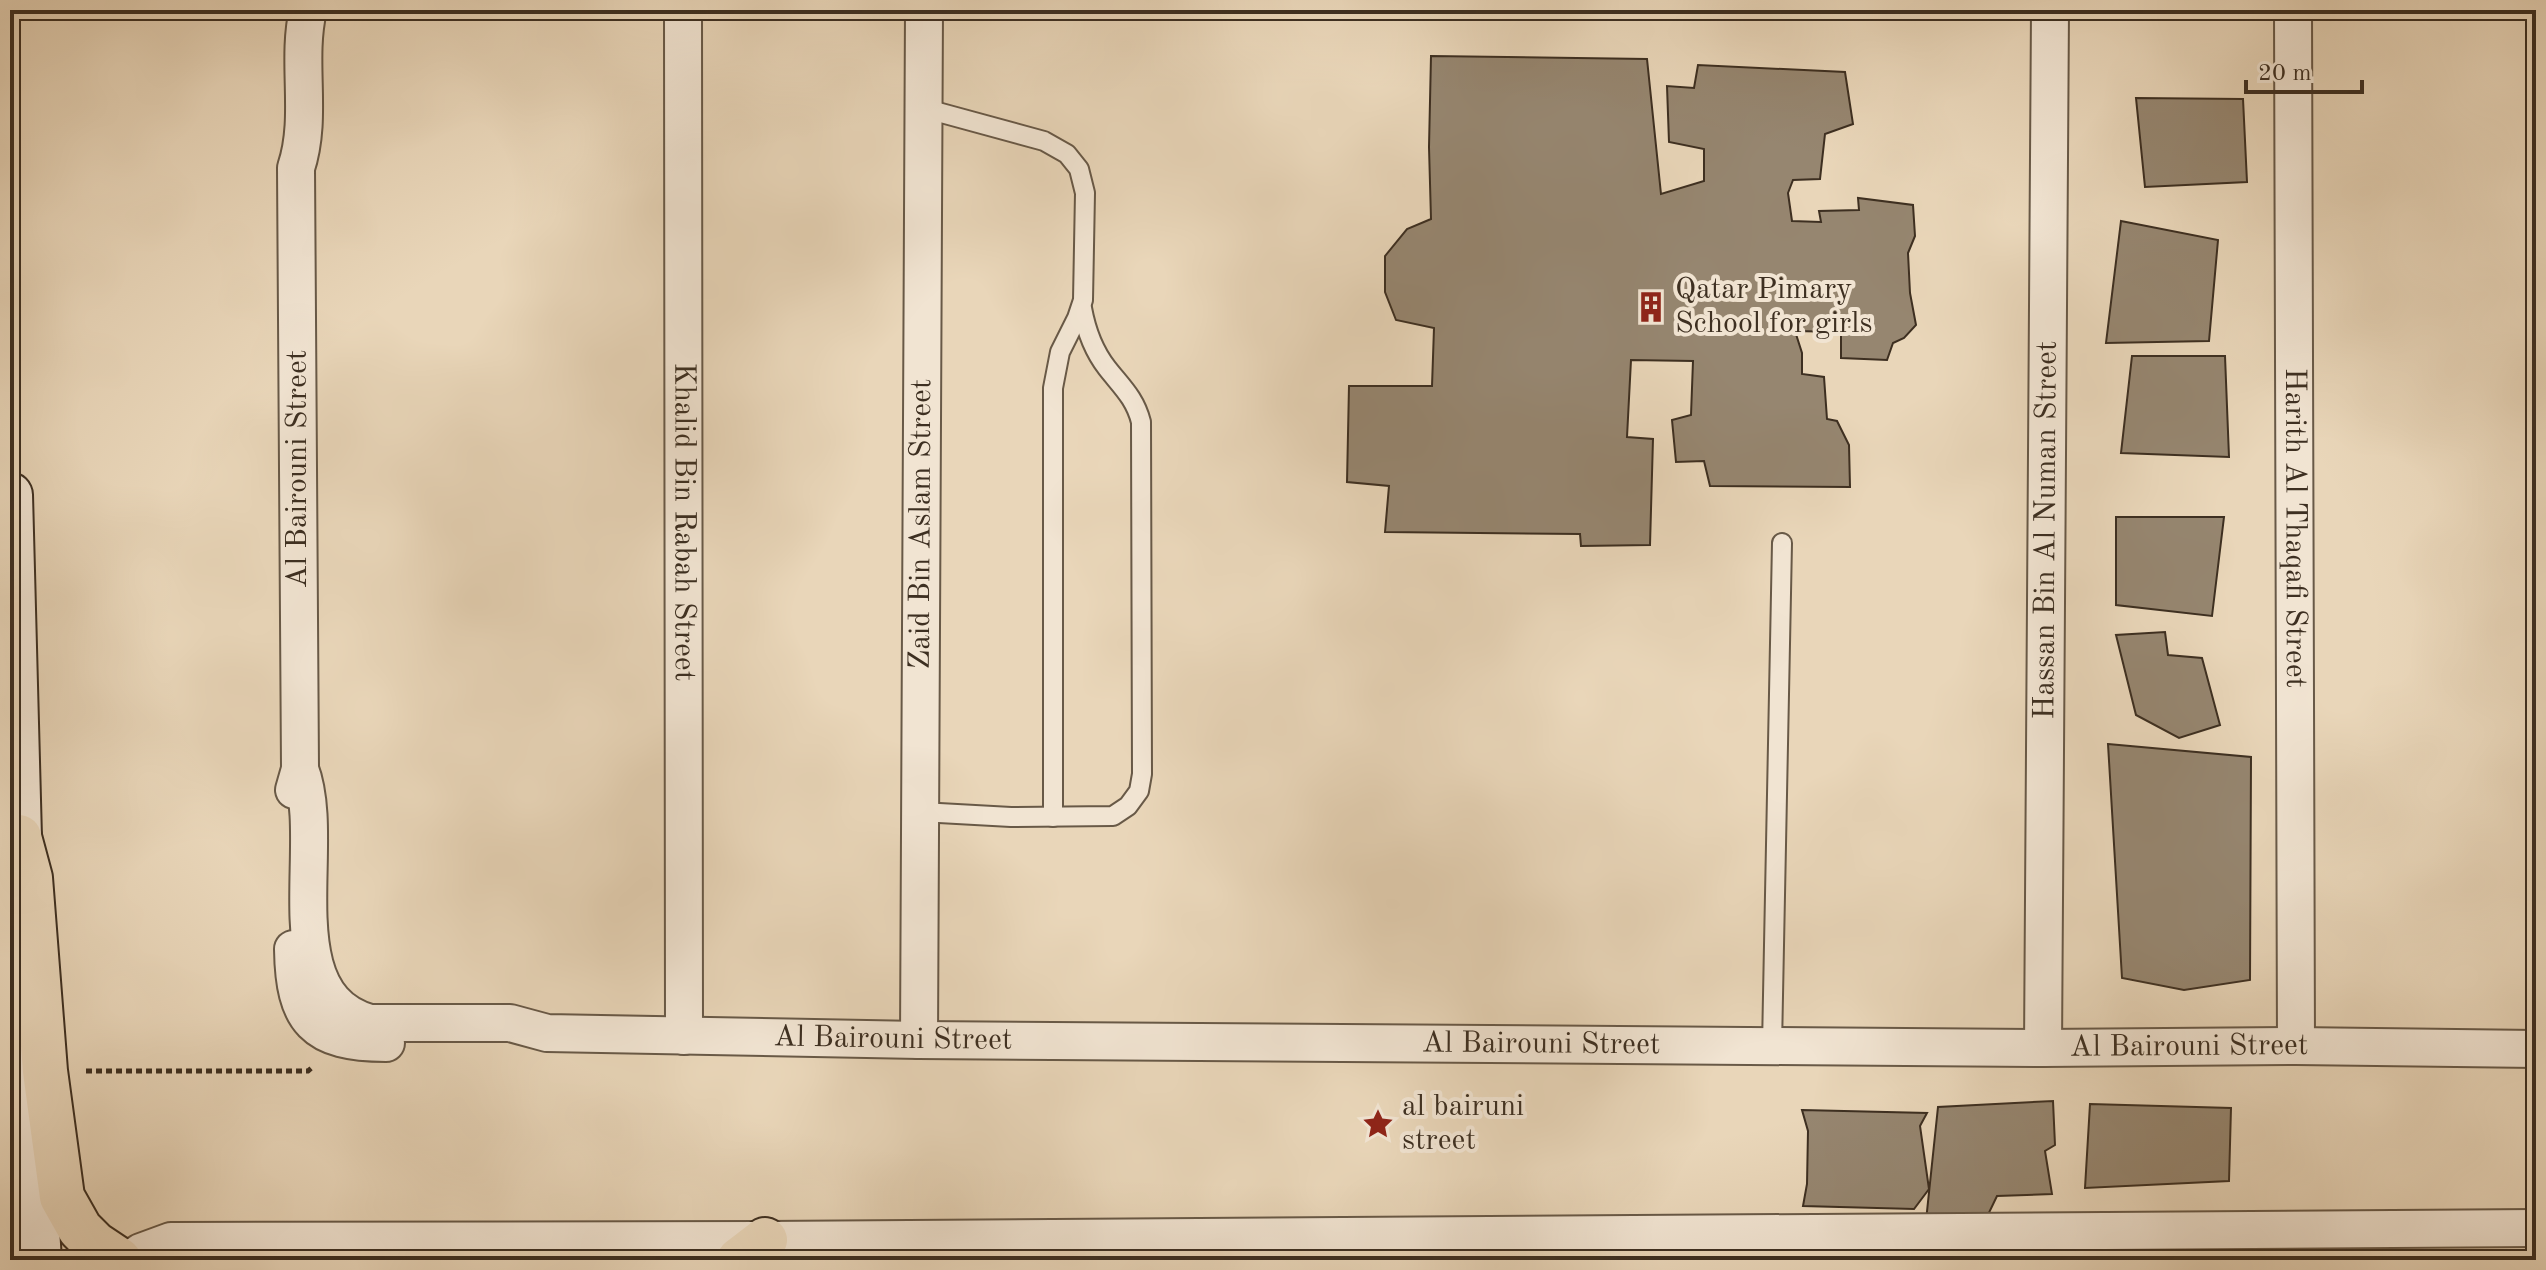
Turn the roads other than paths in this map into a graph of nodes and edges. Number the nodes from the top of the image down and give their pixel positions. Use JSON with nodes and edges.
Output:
{"nodes":[{"id":1,"x":285,"y":10,"type":"edge"},
{"id":2,"x":308,"y":10,"type":"edge"},
{"id":3,"x":683,"y":10,"type":"edge"},
{"id":4,"x":924,"y":10,"type":"edge"},
{"id":5,"x":2050,"y":10,"type":"edge"},
{"id":6,"x":2293,"y":10,"type":"edge"},
{"id":7,"x":923,"y":108,"type":"junction"},
{"id":8,"x":296,"y":168,"type":"junction"},
{"id":9,"x":1082,"y":308,"type":"junction"},
{"id":10,"x":10,"y":495,"type":"edge"},
{"id":11,"x":1782,"y":543,"type":"dead end"},
{"id":12,"x":300,"y":769,"type":"junction"},
{"id":13,"x":921,"y":812,"type":"junction"},
{"id":14,"x":1053,"y":817,"type":"junction"},
{"id":15,"x":19,"y":837,"type":"junction"},
{"id":16,"x":547,"y":1033,"type":"junction"},
{"id":17,"x":684,"y":1036,"type":"junction"},
{"id":18,"x":919,"y":1040,"type":"junction"},
{"id":19,"x":1772,"y":1046,"type":"junction"},
{"id":20,"x":2296,"y":1046,"type":"junction"},
{"id":21,"x":2043,"y":1048,"type":"junction"},
{"id":22,"x":2536,"y":1049,"type":"edge"},
{"id":23,"x":2536,"y":1228,"type":"edge"},
{"id":24,"x":752,"y":1250,"type":"edge"},
{"id":25,"x":39,"y":1260,"type":"edge"},
{"id":26,"x":119,"y":1260,"type":"edge"},
{"id":27,"x":129,"y":1260,"type":"edge"}],
"edges":[{"from":1,"to":8,"type":"street","name":"Al Bairouni Street"},
{"from":2,"to":8,"type":"street","name":"Al Bairouni Street"},
{"from":3,"to":17,"type":"street","name":"Khalid Bin Rabah Street"},
{"from":4,"to":7,"type":"street","name":"Zaid Bin Aslam Street"},
{"from":5,"to":21,"type":"street","name":"Hassan Bin Al Numan Street"},
{"from":6,"to":20,"type":"street","name":"Harith Al Thaqafi Street"},
{"from":7,"to":9,"type":"lane"},
{"from":7,"to":13,"type":"street","name":"Zaid Bin Aslam Street"},
{"from":8,"to":12,"type":"street","name":"Al Bairouni Street"},
{"from":9,"to":14,"type":"lane"},
{"from":9,"to":14,"type":"lane"},
{"from":10,"to":15,"type":"main road"},
{"from":11,"to":19,"type":"lane"},
{"from":12,"to":16,"type":"street","name":"Al Bairouni Street"},
{"from":12,"to":16,"type":"street","name":"Al Bairouni Street"},
{"from":13,"to":14,"type":"lane"},
{"from":13,"to":18,"type":"street","name":"Zaid Bin Aslam Street"},
{"from":15,"to":25,"type":"main road"},
{"from":15,"to":26,"type":"main road"},
{"from":16,"to":17,"type":"street","name":"Al Bairouni Street"},
{"from":17,"to":18,"type":"street","name":"Al Bairouni Street"},
{"from":18,"to":19,"type":"street","name":"Al Bairouni Street"},
{"from":19,"to":21,"type":"street","name":"Al Bairouni Street"},
{"from":20,"to":21,"type":"street","name":"Al Bairouni Street"},
{"from":20,"to":22,"type":"street","name":"Al Bairouni Street"},
{"from":23,"to":24,"type":"street"},
{"from":24,"to":27,"type":"street"}]}
